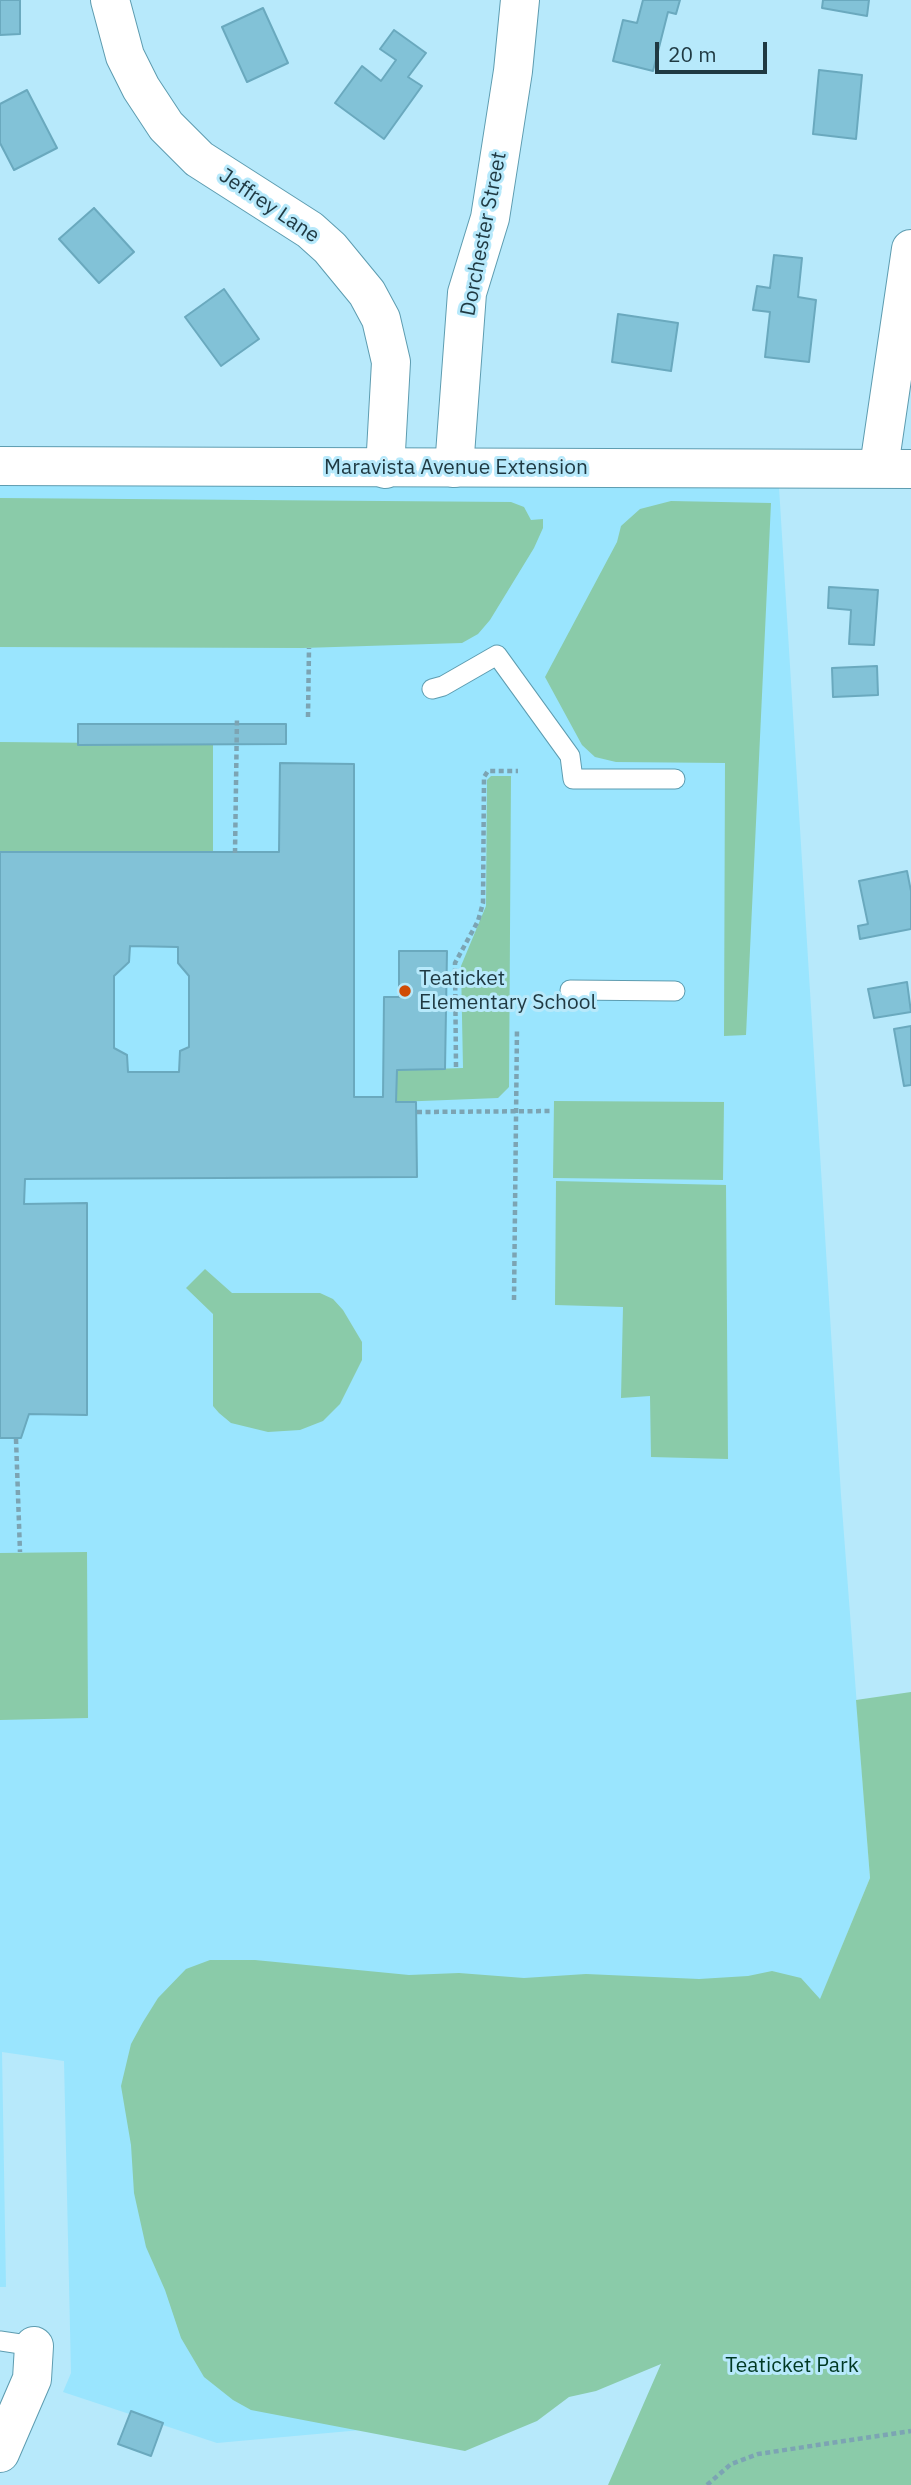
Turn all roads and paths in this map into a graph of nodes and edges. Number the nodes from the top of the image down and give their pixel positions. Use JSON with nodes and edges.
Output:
{"nodes":[{"id":1,"x":110,"y":0,"type":"edge"},
{"id":2,"x":520,"y":0,"type":"edge"},
{"id":3,"x":911,"y":249,"type":"edge"},
{"id":4,"x":0,"y":466,"type":"edge"},
{"id":5,"x":454,"y":468,"type":"junction"},
{"id":6,"x":895,"y":468,"type":"edge"},
{"id":7,"x":385,"y":469,"type":"junction"},
{"id":8,"x":309,"y":648,"type":"dead end"},
{"id":9,"x":432,"y":689,"type":"dead end"},
{"id":10,"x":237,"y":717,"type":"dead end"},
{"id":11,"x":308,"y":718,"type":"dead end"},
{"id":12,"x":518,"y":771,"type":"dead end"},
{"id":13,"x":675,"y":779,"type":"dead end"},
{"id":14,"x":235,"y":853,"type":"dead end"},
{"id":15,"x":570,"y":990,"type":"dead end"},
{"id":16,"x":675,"y":991,"type":"dead end"},
{"id":17,"x":517,"y":1028,"type":"dead end"},
{"id":18,"x":456,"y":1067,"type":"dead end"},
{"id":19,"x":553,"y":1111,"type":"dead end"},
{"id":20,"x":417,"y":1112,"type":"dead end"},
{"id":21,"x":516,"y":1112,"type":"junction"},
{"id":22,"x":514,"y":1300,"type":"dead end"},
{"id":23,"x":16,"y":1439,"type":"dead end"},
{"id":24,"x":20,"y":1552,"type":"dead end"},
{"id":25,"x":17,"y":2344,"type":"edge"},
{"id":26,"x":911,"y":2431,"type":"edge"},
{"id":27,"x":0,"y":2453,"type":"edge"},
{"id":28,"x":706,"y":2485,"type":"edge"}],
"edges":[{"from":1,"to":7,"type":"street","name":"Jeffrey Lane"},
{"from":2,"to":5,"type":"street","name":"Dorchester Street"},
{"from":3,"to":6,"type":"street"},
{"from":4,"to":7,"type":"street","name":"Maravista Avenue Extension"},
{"from":5,"to":6,"type":"street","name":"Maravista Avenue Extension"},
{"from":5,"to":7,"type":"street","name":"Maravista Avenue Extension"},
{"from":8,"to":11,"type":"path"},
{"from":9,"to":13,"type":"lane"},
{"from":10,"to":14,"type":"path"},
{"from":12,"to":18,"type":"path"},
{"from":15,"to":16,"type":"lane"},
{"from":17,"to":21,"type":"path"},
{"from":19,"to":21,"type":"path"},
{"from":20,"to":21,"type":"path"},
{"from":21,"to":22,"type":"path"},
{"from":23,"to":24,"type":"path"},
{"from":25,"to":27,"type":"street"},
{"from":26,"to":28,"type":"path"}]}
